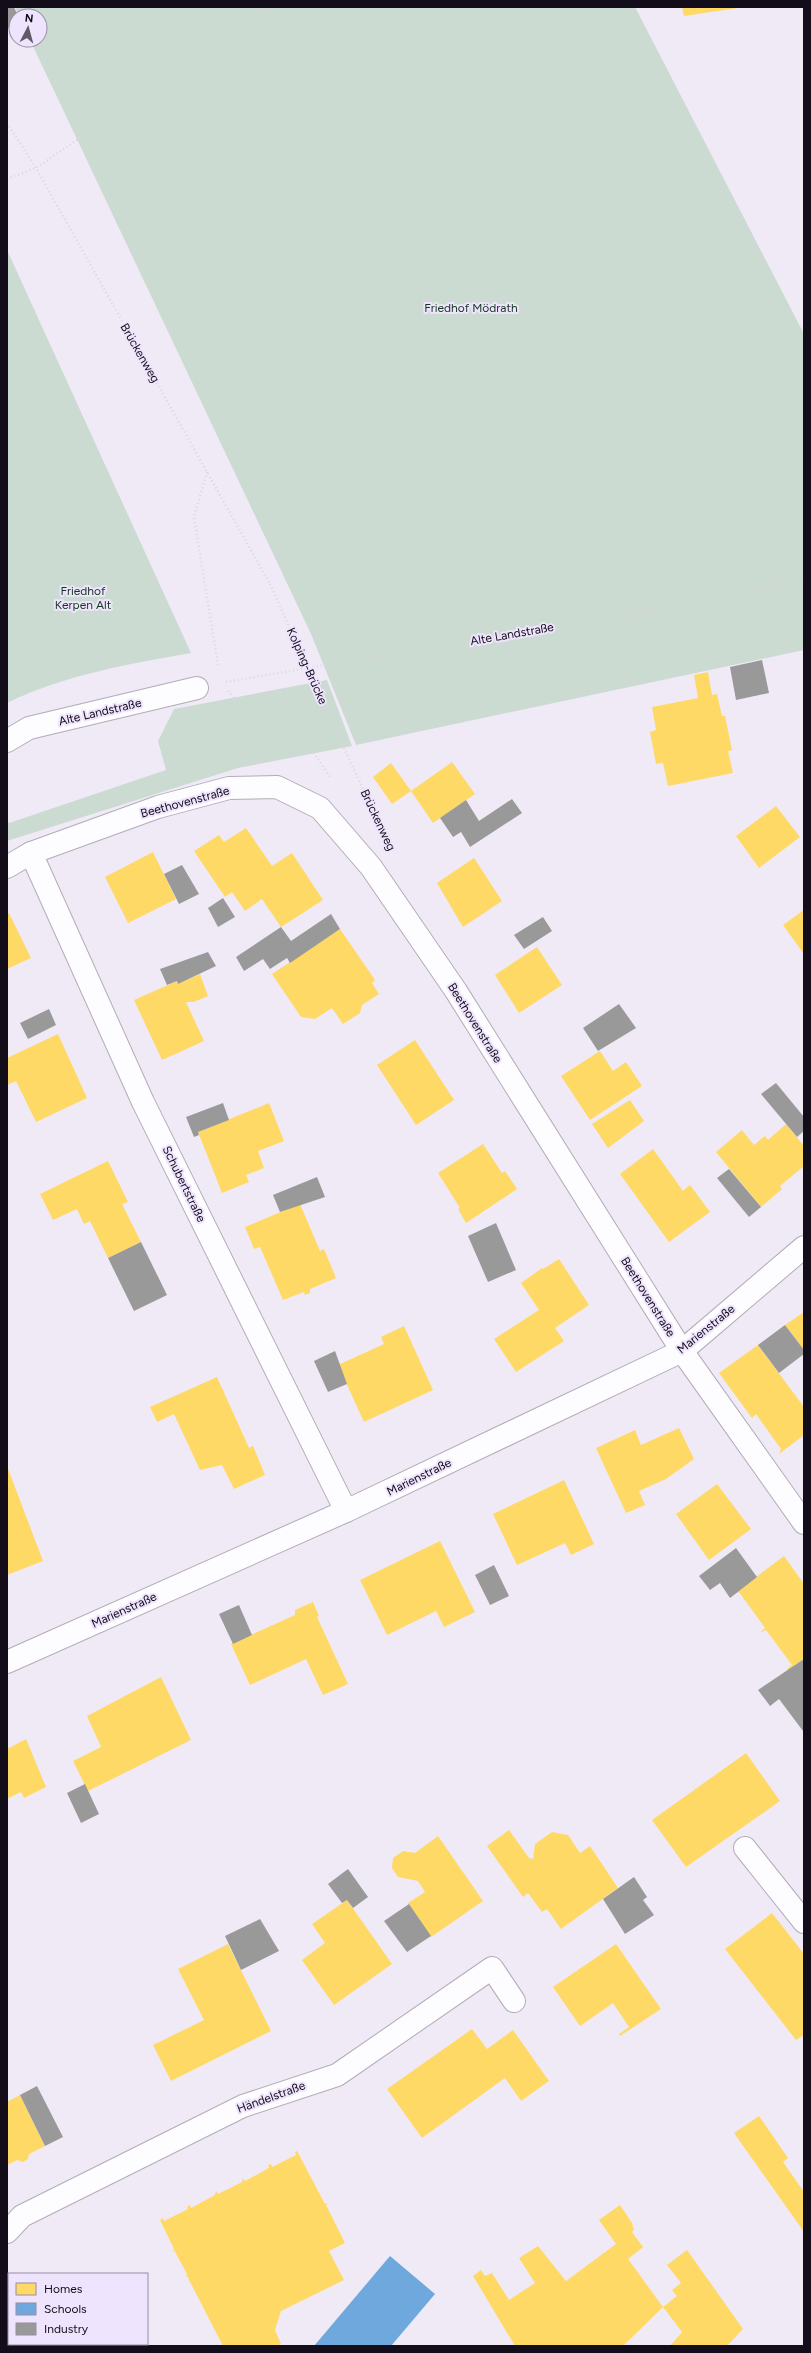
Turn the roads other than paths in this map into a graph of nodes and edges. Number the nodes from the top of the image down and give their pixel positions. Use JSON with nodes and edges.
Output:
{"nodes":[{"id":1,"x":196,"y":688,"type":"dead end"},
{"id":2,"x":7,"y":741,"type":"edge"},
{"id":3,"x":31,"y":853,"type":"junction"},
{"id":4,"x":7,"y":867,"type":"edge"},
{"id":5,"x":804,"y":1247,"type":"edge"},
{"id":6,"x":682,"y":1351,"type":"junction"},
{"id":7,"x":346,"y":1512,"type":"junction"},
{"id":8,"x":804,"y":1523,"type":"edge"},
{"id":9,"x":7,"y":1662,"type":"edge"},
{"id":10,"x":745,"y":1848,"type":"dead end"},
{"id":11,"x":804,"y":1922,"type":"edge"},
{"id":12,"x":514,"y":2001,"type":"dead end"},
{"id":13,"x":7,"y":2232,"type":"edge"}],
"edges":[{"from":1,"to":2,"type":"street","name":"Alte Landstraße"},
{"from":3,"to":4,"type":"street","name":"Beethovenstraße"},
{"from":3,"to":6,"type":"street","name":"Beethovenstraße"},
{"from":3,"to":7,"type":"street","name":"Schubertstraße"},
{"from":5,"to":6,"type":"street","name":"Marienstraße"},
{"from":6,"to":7,"type":"street","name":"Marienstraße"},
{"from":6,"to":8,"type":"street","name":"Beethovenstraße"},
{"from":7,"to":9,"type":"street","name":"Marienstraße"},
{"from":10,"to":11,"type":"street"},
{"from":12,"to":13,"type":"street","name":"Händelstraße"}]}
